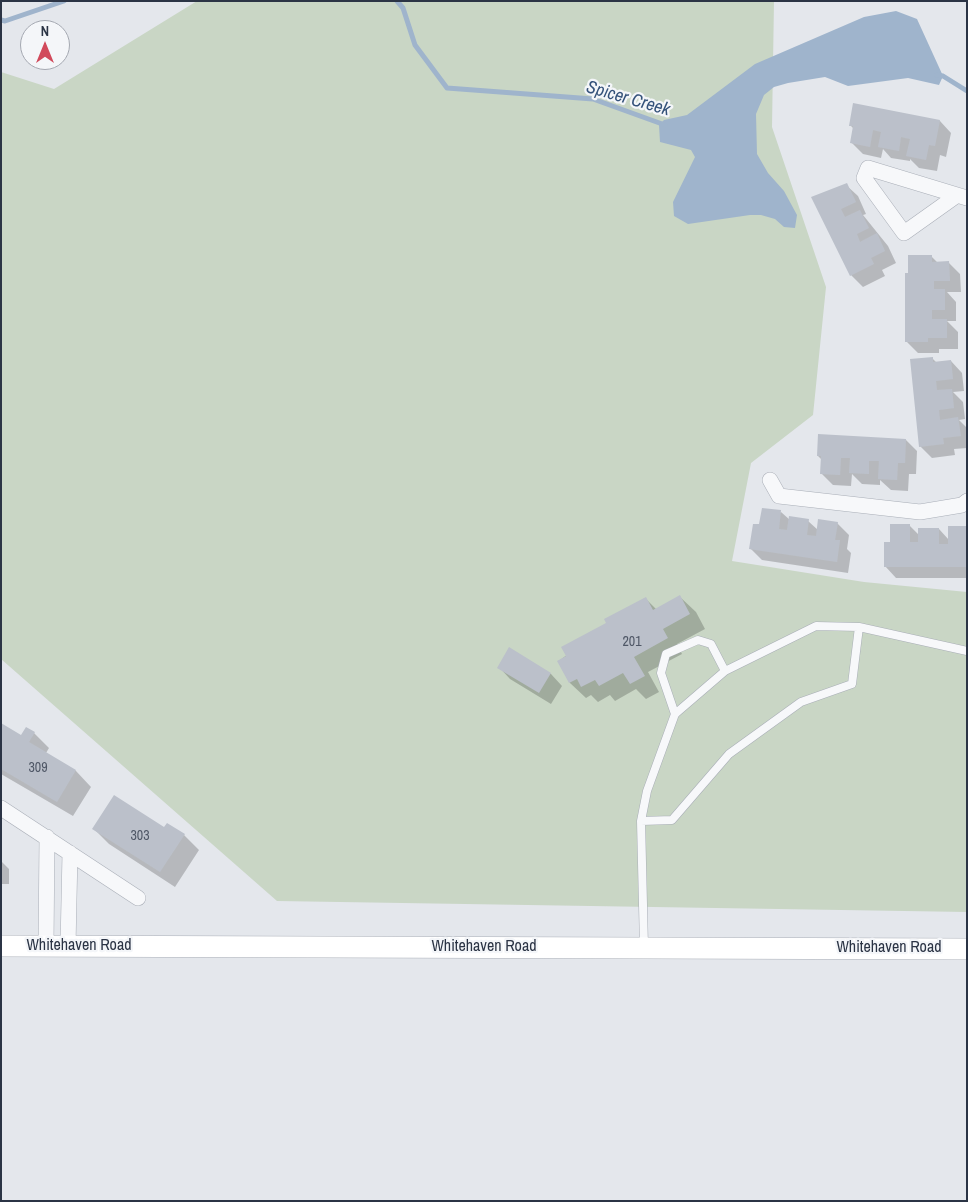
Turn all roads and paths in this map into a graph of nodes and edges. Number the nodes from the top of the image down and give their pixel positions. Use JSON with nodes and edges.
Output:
{"nodes":[{"id":1,"x":961,"y":197,"type":"edge"},
{"id":2,"x":770,"y":480,"type":"dead end"},
{"id":3,"x":967,"y":501,"type":"edge"},
{"id":4,"x":859,"y":627,"type":"junction"},
{"id":5,"x":967,"y":652,"type":"edge"},
{"id":6,"x":724,"y":671,"type":"junction"},
{"id":7,"x":675,"y":714,"type":"junction"},
{"id":8,"x":1,"y":808,"type":"edge"},
{"id":9,"x":641,"y":822,"type":"junction"},
{"id":10,"x":47,"y":838,"type":"junction"},
{"id":11,"x":70,"y":853,"type":"junction"},
{"id":12,"x":138,"y":898,"type":"dead end"},
{"id":13,"x":1,"y":946,"type":"edge"},
{"id":14,"x":46,"y":946,"type":"junction"},
{"id":15,"x":68,"y":946,"type":"junction"},
{"id":16,"x":644,"y":947,"type":"junction"},
{"id":17,"x":967,"y":948,"type":"edge"}],
"edges":[{"from":1,"to":1,"type":"street"},
{"from":2,"to":3,"type":"street"},
{"from":4,"to":5,"type":"lane"},
{"from":4,"to":6,"type":"lane"},
{"from":4,"to":9,"type":"lane"},
{"from":6,"to":7,"type":"lane"},
{"from":6,"to":7,"type":"lane"},
{"from":7,"to":9,"type":"lane"},
{"from":8,"to":10,"type":"street"},
{"from":9,"to":16,"type":"lane"},
{"from":10,"to":11,"type":"street"},
{"from":10,"to":14,"type":"street"},
{"from":11,"to":12,"type":"street"},
{"from":11,"to":15,"type":"street"},
{"from":13,"to":14,"type":"street","name":"Whitehaven Road"},
{"from":14,"to":15,"type":"street","name":"Whitehaven Road"},
{"from":15,"to":16,"type":"street","name":"Whitehaven Road"},
{"from":16,"to":17,"type":"street","name":"Whitehaven Road"}]}
